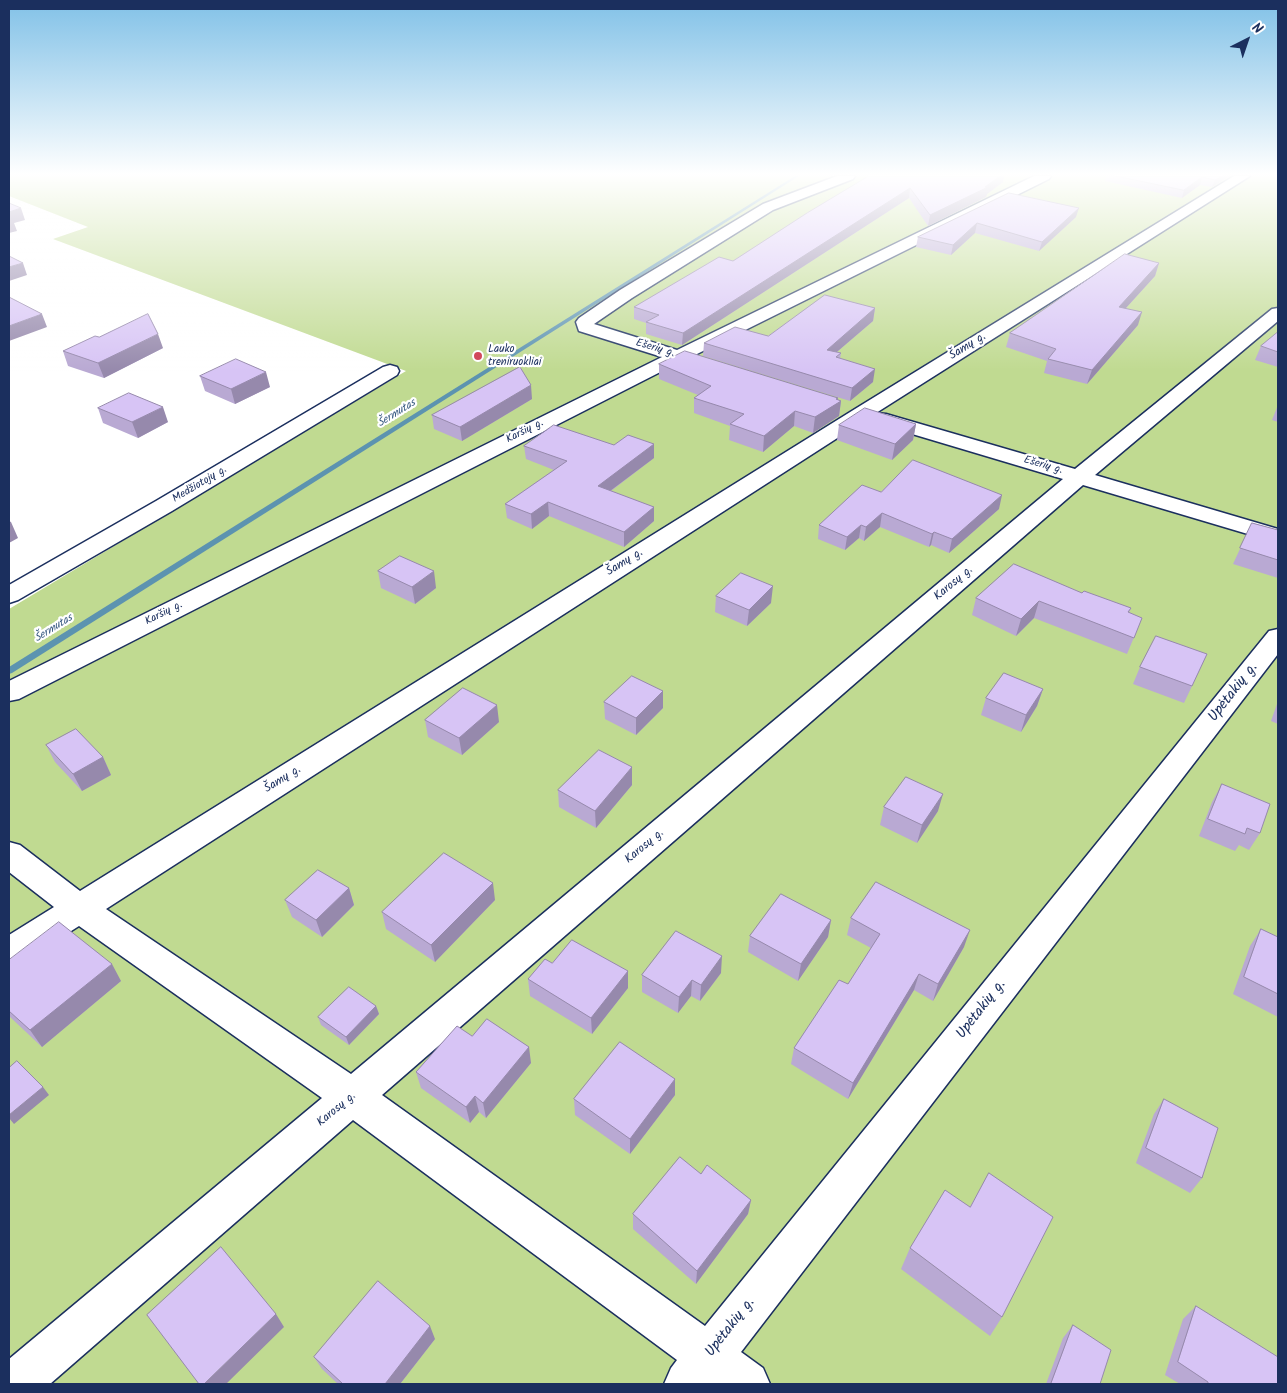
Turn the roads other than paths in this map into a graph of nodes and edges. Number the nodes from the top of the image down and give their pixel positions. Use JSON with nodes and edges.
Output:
{"nodes":[{"id":1,"x":712,"y":241,"type":"edge"},
{"id":2,"x":912,"y":241,"type":"edge"},
{"id":3,"x":1135,"y":241,"type":"edge"},
{"id":4,"x":1278,"y":313,"type":"edge"},
{"id":5,"x":678,"y":356,"type":"junction"},
{"id":6,"x":705,"y":364,"type":"edge"},
{"id":7,"x":390,"y":371,"type":"dead end"},
{"id":8,"x":853,"y":410,"type":"junction"},
{"id":9,"x":1079,"y":477,"type":"junction"},
{"id":10,"x":1278,"y":536,"type":"edge"},
{"id":11,"x":9,"y":595,"type":"edge"},
{"id":12,"x":1278,"y":637,"type":"edge"},
{"id":13,"x":9,"y":692,"type":"edge"},
{"id":14,"x":9,"y":854,"type":"edge"},
{"id":15,"x":80,"y":909,"type":"junction"},
{"id":16,"x":9,"y":953,"type":"edge"},
{"id":17,"x":353,"y":1097,"type":"junction"},
{"id":18,"x":698,"y":1370,"type":"edge"},
{"id":19,"x":15,"y":1384,"type":"edge"},
{"id":20,"x":747,"y":1384,"type":"edge"}],
"edges":[{"from":1,"to":5,"type":"street","name":"Ešerių g."},
{"from":2,"to":5,"type":"street","name":"Karšių g."},
{"from":3,"to":8,"type":"street","name":"Šamų g."},
{"from":4,"to":9,"type":"street","name":"Karosų g."},
{"from":5,"to":6,"type":"street","name":"Ešerių g."},
{"from":5,"to":13,"type":"street","name":"Karšių g."},
{"from":7,"to":11,"type":"street","name":"Medžiotojų g."},
{"from":8,"to":9,"type":"street","name":"Ešerių g."},
{"from":8,"to":15,"type":"street","name":"Šamų g."},
{"from":9,"to":10,"type":"street","name":"Ešerių g."},
{"from":9,"to":17,"type":"street","name":"Karosų g."},
{"from":12,"to":18,"type":"street","name":"Upėtakių g."},
{"from":14,"to":15,"type":"street"},
{"from":15,"to":16,"type":"street","name":"Šamų g."},
{"from":15,"to":17,"type":"street"},
{"from":17,"to":18,"type":"street"},
{"from":17,"to":19,"type":"street","name":"Karosų g."},
{"from":18,"to":20,"type":"street"}]}
